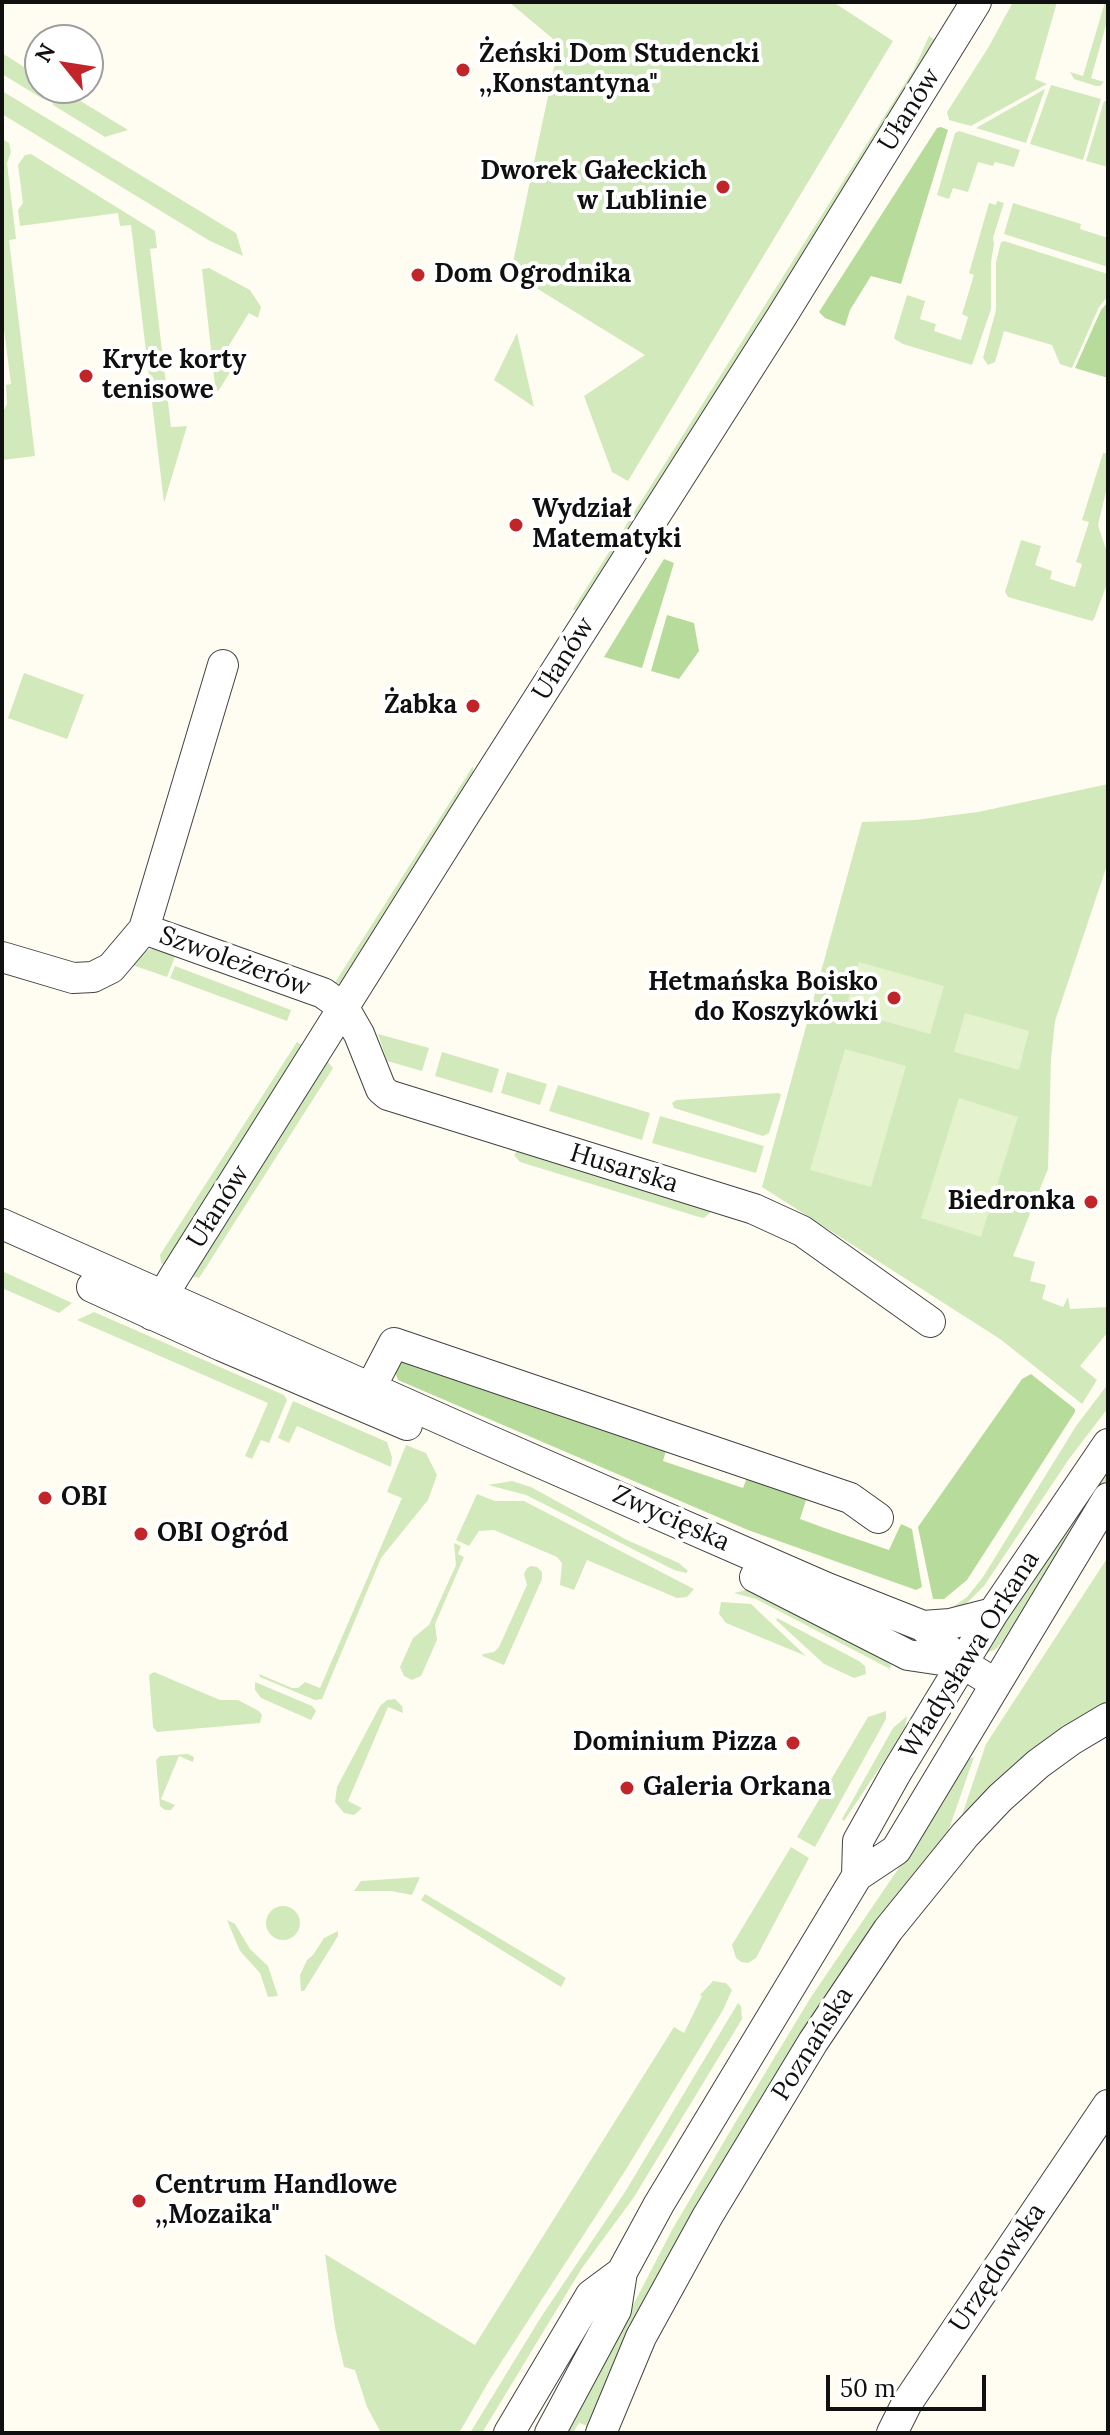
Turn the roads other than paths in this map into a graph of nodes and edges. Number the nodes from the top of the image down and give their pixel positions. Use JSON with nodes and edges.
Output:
{"nodes":[{"id":1,"x":976,"y":2,"type":"edge"},
{"id":2,"x":223,"y":665,"type":"dead end"},
{"id":3,"x":144,"y":929,"type":"junction"},
{"id":4,"x":2,"y":957,"type":"edge"},
{"id":5,"x":344,"y":1008,"type":"junction"},
{"id":6,"x":2,"y":1224,"type":"edge"},
{"id":7,"x":2,"y":1247,"type":"edge"},
{"id":8,"x":158,"y":1306,"type":"junction"},
{"id":9,"x":930,"y":1322,"type":"dead end"},
{"id":10,"x":366,"y":1396,"type":"junction"},
{"id":11,"x":1108,"y":1444,"type":"edge"},
{"id":12,"x":1108,"y":1498,"type":"edge"},
{"id":13,"x":878,"y":1518,"type":"dead end"},
{"id":14,"x":993,"y":1613,"type":"junction"},
{"id":15,"x":923,"y":1626,"type":"junction"},
{"id":16,"x":908,"y":1655,"type":"junction"},
{"id":17,"x":962,"y":1663,"type":"junction"},
{"id":18,"x":996,"y":1684,"type":"junction"},
{"id":19,"x":929,"y":1717,"type":"junction"},
{"id":20,"x":1108,"y":1718,"type":"edge"},
{"id":21,"x":857,"y":1876,"type":"junction"},
{"id":22,"x":1108,"y":2105,"type":"edge"},
{"id":23,"x":622,"y":2272,"type":"junction"},
{"id":24,"x":509,"y":2433,"type":"edge"},
{"id":25,"x":550,"y":2433,"type":"edge"},
{"id":26,"x":601,"y":2433,"type":"edge"},
{"id":27,"x":892,"y":2433,"type":"edge"}],
"edges":[{"from":1,"to":5,"type":"street","name":"Ułanów"},
{"from":2,"to":3,"type":"street"},
{"from":3,"to":4,"type":"street","name":"Szwoleżerów"},
{"from":3,"to":5,"type":"street","name":"Szwoleżerów"},
{"from":5,"to":8,"type":"street","name":"Ułanów"},
{"from":5,"to":9,"type":"street","name":"Husarska"},
{"from":6,"to":8,"type":"street","name":"Zwycięska"},
{"from":7,"to":8,"type":"street","name":"Zwycięska"},
{"from":8,"to":10,"type":"street","name":"Zwycięska"},
{"from":10,"to":13,"type":"street"},
{"from":10,"to":15,"type":"street","name":"Zwycięska"},
{"from":10,"to":16,"type":"street","name":"Zwycięska"},
{"from":11,"to":14,"type":"street","name":"Władysława Orkana"},
{"from":12,"to":18,"type":"street","name":"Władysława Orkana"},
{"from":14,"to":15,"type":"street"},
{"from":14,"to":17,"type":"street","name":"Władysława Orkana"},
{"from":15,"to":17,"type":"street","name":"Zwycięska"},
{"from":16,"to":17,"type":"street","name":"Zwycięska"},
{"from":16,"to":19,"type":"street"},
{"from":17,"to":18,"type":"street","name":"Zwycięska"},
{"from":17,"to":19,"type":"street","name":"Władysława Orkana"},
{"from":18,"to":21,"type":"street","name":"Władysława Orkana"},
{"from":19,"to":21,"type":"street","name":"Władysława Orkana"},
{"from":20,"to":26,"type":"street","name":"Poznańska"},
{"from":21,"to":23,"type":"street","name":"Władysława Orkana"},
{"from":22,"to":27,"type":"street","name":"Urzędowska"},
{"from":23,"to":24,"type":"street","name":"Władysława Orkana"},
{"from":23,"to":25,"type":"street","name":"Władysława Orkana"}]}
